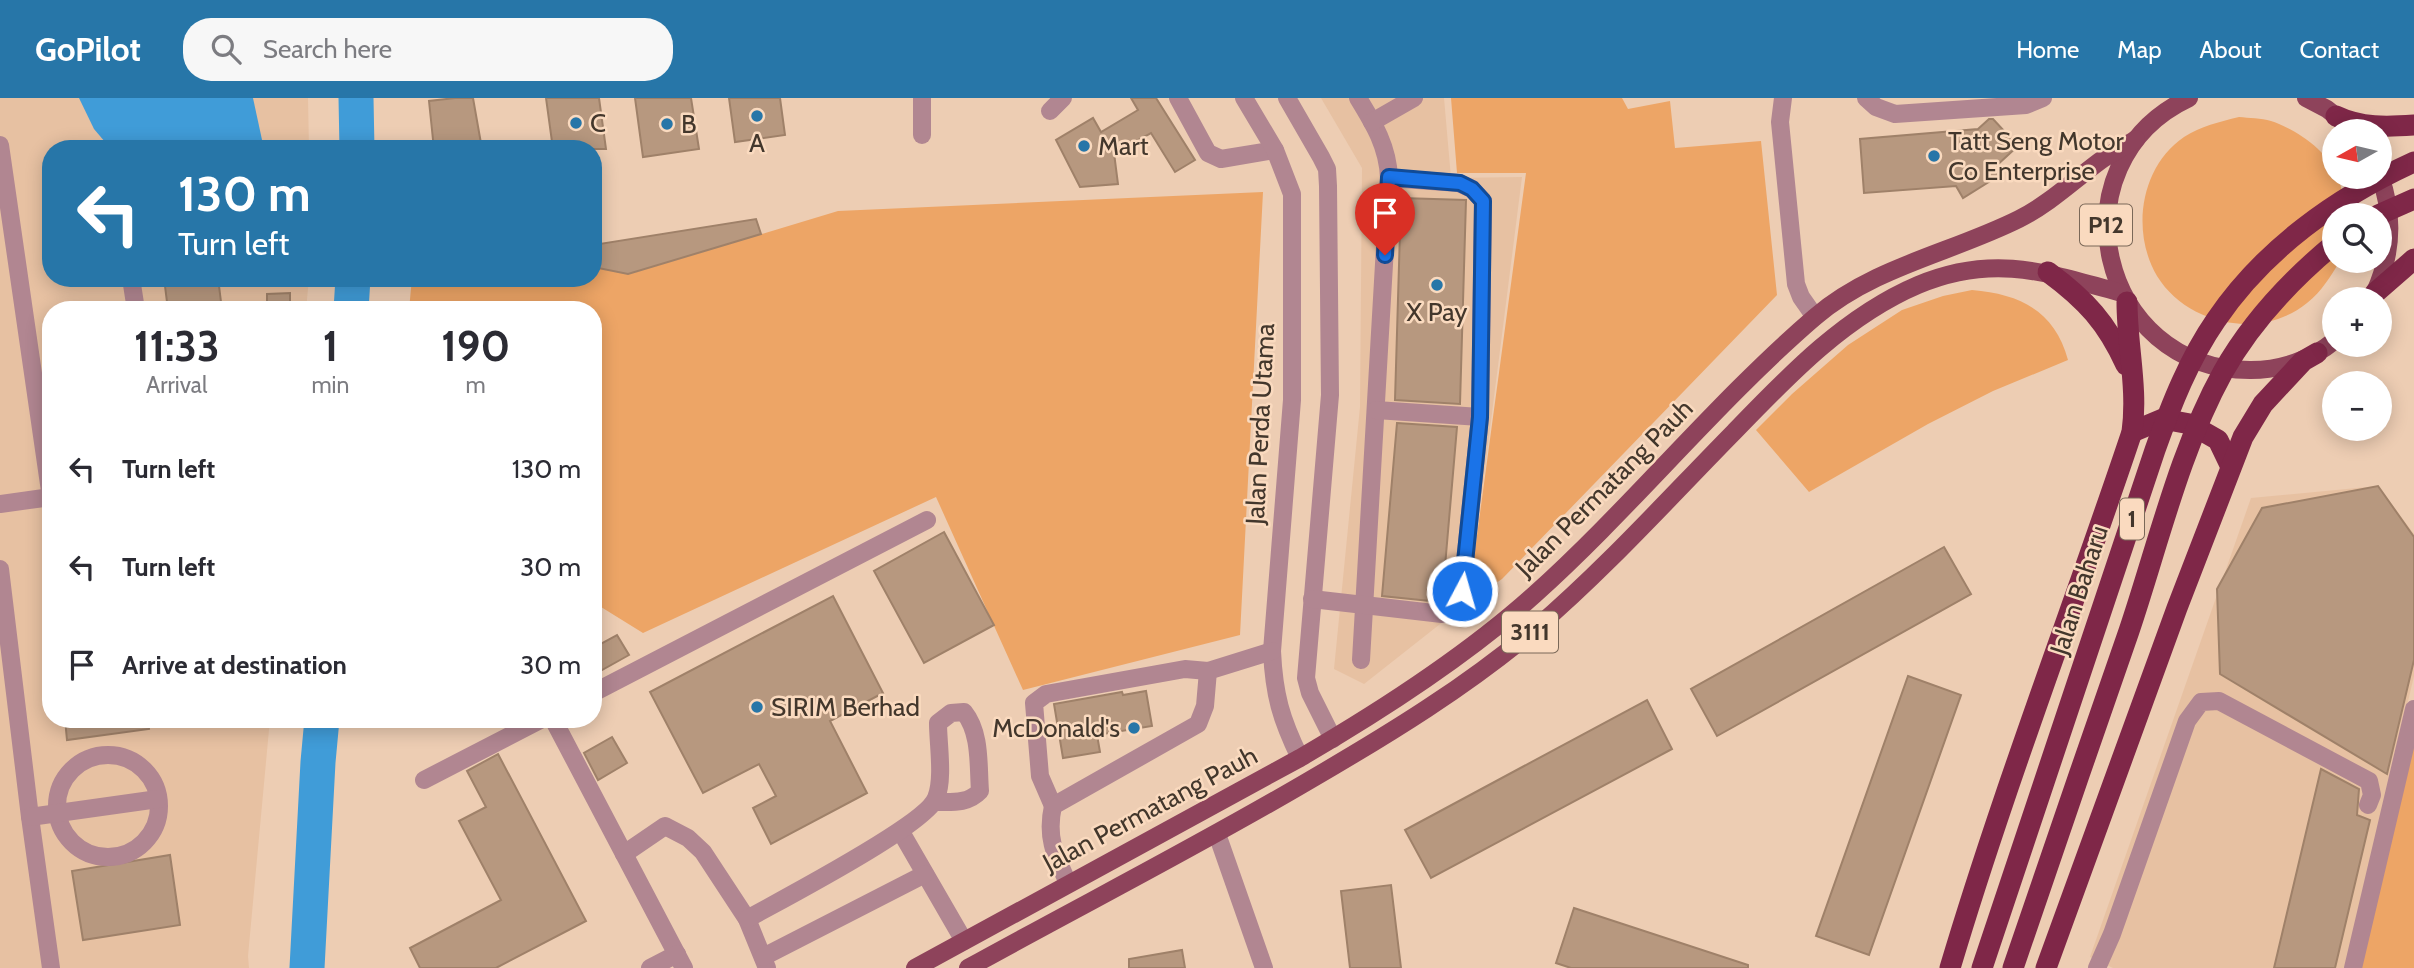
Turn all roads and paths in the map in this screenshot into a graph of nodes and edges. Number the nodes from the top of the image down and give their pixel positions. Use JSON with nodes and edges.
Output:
{"nodes":[{"id":1,"x":922,"y":98,"type":"edge"},
{"id":2,"x":1063,"y":98,"type":"edge"},
{"id":3,"x":1178,"y":98,"type":"edge"},
{"id":4,"x":1244,"y":98,"type":"edge"},
{"id":5,"x":1287,"y":98,"type":"edge"},
{"id":6,"x":1358,"y":98,"type":"edge"},
{"id":7,"x":1414,"y":98,"type":"edge"},
{"id":8,"x":1783,"y":98,"type":"edge"},
{"id":9,"x":1867,"y":98,"type":"edge"},
{"id":10,"x":2043,"y":98,"type":"edge"},
{"id":11,"x":2189,"y":98,"type":"edge"},
{"id":12,"x":2313,"y":100,"type":"edge"},
{"id":13,"x":2169,"y":105,"type":"edge"},
{"id":14,"x":1050,"y":111,"type":"dead end"},
{"id":15,"x":2336,"y":116,"type":"junction"},
{"id":16,"x":2339,"y":119,"type":"edge"},
{"id":17,"x":1372,"y":122,"type":"junction"},
{"id":18,"x":2414,"y":125,"type":"edge"},
{"id":19,"x":922,"y":135,"type":"dead end"},
{"id":20,"x":2136,"y":139,"type":"junction"},
{"id":21,"x":0,"y":145,"type":"edge"},
{"id":22,"x":1275,"y":150,"type":"junction"},
{"id":23,"x":2414,"y":162,"type":"edge"},
{"id":24,"x":1389,"y":177,"type":"junction"},
{"id":25,"x":2383,"y":189,"type":"edge"},
{"id":26,"x":2414,"y":199,"type":"edge"},
{"id":27,"x":2392,"y":209,"type":"edge"},
{"id":28,"x":2322,"y":255,"type":"edge"},
{"id":29,"x":2414,"y":259,"type":"edge"},
{"id":30,"x":2048,"y":272,"type":"junction"},
{"id":31,"x":2377,"y":287,"type":"edge"},
{"id":32,"x":2383,"y":287,"type":"edge"},
{"id":33,"x":2124,"y":298,"type":"junction"},
{"id":34,"x":1815,"y":317,"type":"junction"},
{"id":35,"x":2322,"y":349,"type":"edge"},
{"id":36,"x":2322,"y":349,"type":"edge"},
{"id":37,"x":2134,"y":398,"type":"junction"},
{"id":38,"x":1377,"y":410,"type":"junction"},
{"id":39,"x":1480,"y":417,"type":"junction"},
{"id":40,"x":2132,"y":432,"type":"junction"},
{"id":41,"x":42,"y":436,"type":"edge"},
{"id":42,"x":2231,"y":467,"type":"junction"},
{"id":43,"x":42,"y":499,"type":"edge"},
{"id":44,"x":0,"y":504,"type":"edge"},
{"id":45,"x":927,"y":520,"type":"dead end"},
{"id":46,"x":0,"y":569,"type":"edge"},
{"id":47,"x":1312,"y":599,"type":"junction"},
{"id":48,"x":1365,"y":605,"type":"junction"},
{"id":49,"x":1272,"y":651,"type":"junction"},
{"id":50,"x":1361,"y":660,"type":"dead end"},
{"id":51,"x":1208,"y":671,"type":"junction"},
{"id":52,"x":602,"y":687,"type":"edge"},
{"id":53,"x":2414,"y":709,"type":"edge"},
{"id":54,"x":525,"y":728,"type":"edge"},
{"id":55,"x":558,"y":728,"type":"edge"},
{"id":56,"x":1333,"y":739,"type":"junction"},
{"id":57,"x":1300,"y":758,"type":"junction"},
{"id":58,"x":424,"y":780,"type":"dead end"},
{"id":59,"x":158,"y":799,"type":"junction"},
{"id":60,"x":936,"y":802,"type":"junction"},
{"id":61,"x":2368,"y":805,"type":"dead end"},
{"id":62,"x":1054,"y":806,"type":"junction"},
{"id":63,"x":57,"y":813,"type":"junction"},
{"id":64,"x":30,"y":817,"type":"junction"},
{"id":65,"x":901,"y":832,"type":"junction"},
{"id":66,"x":1217,"y":834,"type":"junction"},
{"id":67,"x":624,"y":854,"type":"junction"},
{"id":68,"x":925,"y":874,"type":"junction"},
{"id":69,"x":1068,"y":883,"type":"junction"},
{"id":70,"x":747,"y":919,"type":"junction"},
{"id":71,"x":964,"y":941,"type":"junction"},
{"id":72,"x":680,"y":961,"type":"edge"},
{"id":73,"x":765,"y":962,"type":"edge"},
{"id":74,"x":51,"y":968,"type":"edge"},
{"id":75,"x":650,"y":968,"type":"edge"},
{"id":76,"x":915,"y":968,"type":"edge"},
{"id":77,"x":968,"y":968,"type":"edge"},
{"id":78,"x":1264,"y":968,"type":"edge"},
{"id":79,"x":1950,"y":968,"type":"edge"},
{"id":80,"x":1982,"y":968,"type":"edge"},
{"id":81,"x":2013,"y":968,"type":"edge"},
{"id":82,"x":2046,"y":968,"type":"edge"},
{"id":83,"x":2097,"y":968,"type":"edge"},
{"id":84,"x":2353,"y":968,"type":"edge"}],
"edges":[{"from":1,"to":19,"type":"street"},
{"from":2,"to":14,"type":"street"},
{"from":3,"to":22,"type":"street"},
{"from":4,"to":22,"type":"street","name":"Jalan Perda Utama"},
{"from":5,"to":47,"type":"street"},
{"from":6,"to":17,"type":"street"},
{"from":7,"to":17,"type":"street"},
{"from":8,"to":34,"type":"street"},
{"from":9,"to":10,"type":"street"},
{"from":11,"to":13,"type":"main road","number":"P12"},
{"from":12,"to":15,"type":"main road"},
{"from":13,"to":20,"type":"main road","number":"P12"},
{"from":15,"to":16,"type":"main road"},
{"from":15,"to":18,"type":"highway"},
{"from":17,"to":24,"type":"street"},
{"from":20,"to":33,"type":"main road","number":"P12"},
{"from":20,"to":34,"type":"main road","name":"Jalan Permatang Pauh","number":"3111"},
{"from":21,"to":41,"type":"street"},
{"from":22,"to":49,"type":"street","name":"Jalan Perda Utama"},
{"from":23,"to":80,"type":"highway","name":"Jalan Baharu","number":"1","bridge":true},
{"from":24,"to":38,"type":"street"},
{"from":24,"to":39,"type":"street"},
{"from":25,"to":31,"type":"main road"},
{"from":26,"to":27,"type":"highway","bridge":true},
{"from":28,"to":81,"type":"highway","number":"1","bridge":true},
{"from":29,"to":32,"type":"highway"},
{"from":30,"to":33,"type":"main road","name":"Jalan Permatang Pauh","number":"3111"},
{"from":30,"to":37,"type":"highway"},
{"from":30,"to":66,"type":"main road","name":"Jalan Permatang Pauh","number":"3111"},
{"from":33,"to":35,"type":"main road","number":"P12"},
{"from":33,"to":37,"type":"highway"},
{"from":34,"to":56,"type":"main road","name":"Jalan Permatang Pauh","number":"3111"},
{"from":36,"to":42,"type":"highway"},
{"from":37,"to":40,"type":"highway"},
{"from":38,"to":39,"type":"street"},
{"from":38,"to":48,"type":"street"},
{"from":39,"to":48,"type":"street"},
{"from":40,"to":42,"type":"highway"},
{"from":40,"to":79,"type":"highway"},
{"from":42,"to":82,"type":"highway"},
{"from":43,"to":44,"type":"street"},
{"from":45,"to":52,"type":"street"},
{"from":46,"to":64,"type":"street"},
{"from":47,"to":48,"type":"street"},
{"from":47,"to":56,"type":"street"},
{"from":48,"to":50,"type":"street"},
{"from":49,"to":51,"type":"street"},
{"from":49,"to":57,"type":"street","name":"Jalan Perda Utama"},
{"from":51,"to":62,"type":"street"},
{"from":51,"to":62,"type":"street"},
{"from":53,"to":84,"type":"street"},
{"from":54,"to":58,"type":"street"},
{"from":55,"to":67,"type":"street"},
{"from":56,"to":57,"type":"main road","name":"Jalan Permatang Pauh","number":"3111"},
{"from":57,"to":69,"type":"main road","name":"Jalan Permatang Pauh","number":"3111"},
{"from":59,"to":63,"type":"street"},
{"from":59,"to":63,"type":"street"},
{"from":59,"to":63,"type":"street"},
{"from":60,"to":60,"type":"street"},
{"from":60,"to":65,"type":"street"},
{"from":61,"to":83,"type":"street"},
{"from":62,"to":69,"type":"street"},
{"from":63,"to":64,"type":"street"},
{"from":64,"to":74,"type":"street"},
{"from":65,"to":68,"type":"street"},
{"from":65,"to":70,"type":"street"},
{"from":66,"to":77,"type":"main road","name":"Jalan Permatang Pauh","number":"3111"},
{"from":66,"to":78,"type":"street"},
{"from":67,"to":70,"type":"street"},
{"from":67,"to":72,"type":"street"},
{"from":68,"to":71,"type":"street"},
{"from":68,"to":73,"type":"street"},
{"from":69,"to":71,"type":"main road","name":"Jalan Permatang Pauh","number":"3111"},
{"from":70,"to":73,"type":"street"},
{"from":71,"to":76,"type":"main road","name":"Jalan Permatang Pauh","number":"3111"},
{"from":72,"to":75,"type":"street"}]}
